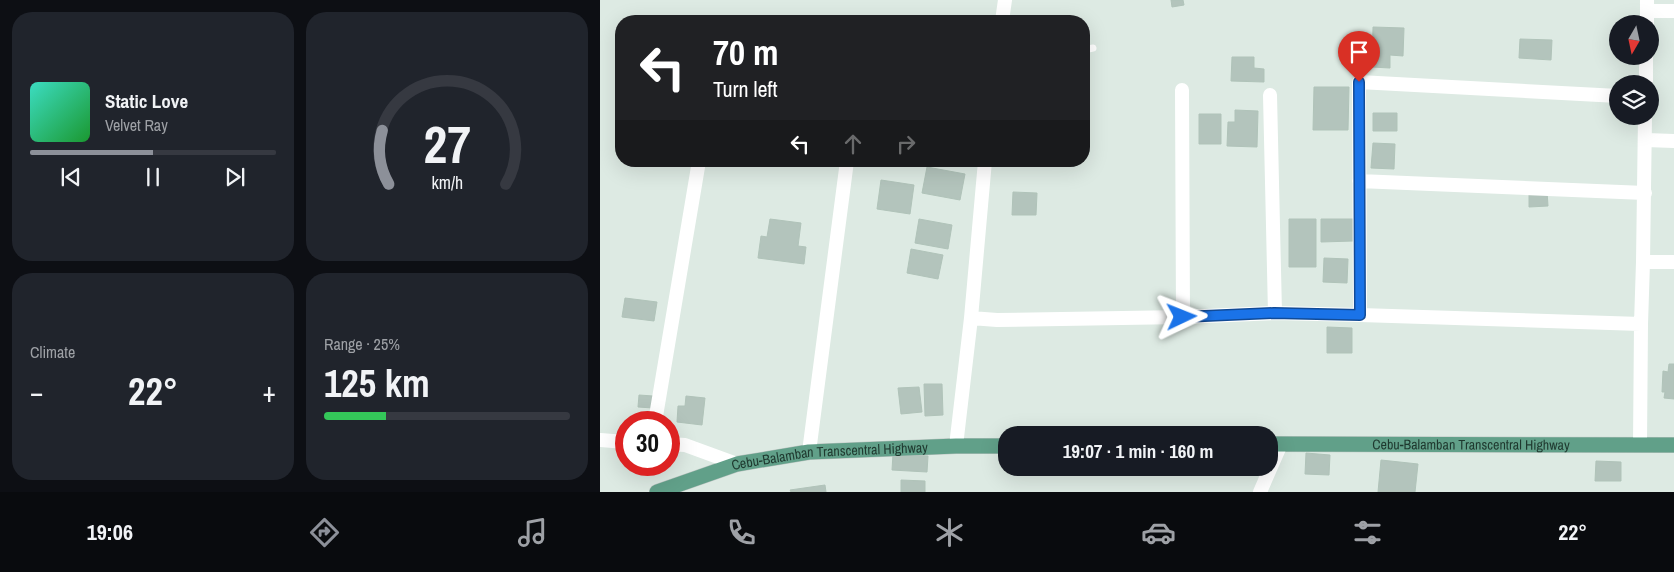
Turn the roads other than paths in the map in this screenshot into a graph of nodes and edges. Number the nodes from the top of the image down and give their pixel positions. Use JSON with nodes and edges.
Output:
{"nodes":[{"id":1,"x":1005,"y":0,"type":"edge"},
{"id":2,"x":1647,"y":11,"type":"edge"},
{"id":3,"x":1674,"y":11,"type":"edge"},
{"id":4,"x":1003,"y":15,"type":"edge"},
{"id":5,"x":1093,"y":48,"type":"dead end"},
{"id":6,"x":1090,"y":49,"type":"edge"},
{"id":7,"x":1182,"y":90,"type":"dead end"},
{"id":8,"x":1270,"y":95,"type":"dead end"},
{"id":9,"x":1609,"y":96,"type":"edge"},
{"id":10,"x":1646,"y":125,"type":"edge"},
{"id":11,"x":1646,"y":140,"type":"junction"},
{"id":12,"x":1674,"y":141,"type":"edge"},
{"id":13,"x":698,"y":167,"type":"edge"},
{"id":14,"x":846,"y":167,"type":"edge"},
{"id":15,"x":985,"y":167,"type":"edge"},
{"id":16,"x":1359,"y":181,"type":"junction"},
{"id":17,"x":1645,"y":193,"type":"junction"},
{"id":18,"x":1644,"y":262,"type":"junction"},
{"id":19,"x":1674,"y":262,"type":"edge"},
{"id":20,"x":1274,"y":313,"type":"junction"},
{"id":21,"x":1360,"y":315,"type":"junction"},
{"id":22,"x":1182,"y":317,"type":"junction"},
{"id":23,"x":971,"y":318,"type":"junction"},
{"id":24,"x":1641,"y":324,"type":"junction"},
{"id":25,"x":657,"y":411,"type":"edge"},
{"id":26,"x":600,"y":440,"type":"edge"},
{"id":27,"x":615,"y":441,"type":"edge"},
{"id":28,"x":1278,"y":444,"type":"edge"},
{"id":29,"x":1640,"y":444,"type":"junction"},
{"id":30,"x":680,"y":445,"type":"edge"},
{"id":31,"x":1674,"y":445,"type":"edge"},
{"id":32,"x":956,"y":446,"type":"junction"},
{"id":33,"x":998,"y":446,"type":"edge"},
{"id":34,"x":809,"y":452,"type":"junction"},
{"id":35,"x":737,"y":464,"type":"junction"},
{"id":36,"x":1265,"y":476,"type":"edge"},
{"id":37,"x":657,"y":492,"type":"edge"},
{"id":38,"x":1260,"y":492,"type":"edge"}],
"edges":[{"from":1,"to":4,"type":"street"},
{"from":2,"to":3,"type":"street"},
{"from":5,"to":6,"type":"lane"},
{"from":7,"to":22,"type":"street"},
{"from":8,"to":20,"type":"street"},
{"from":9,"to":16,"type":"street"},
{"from":10,"to":11,"type":"street"},
{"from":11,"to":12,"type":"street"},
{"from":11,"to":17,"type":"street"},
{"from":13,"to":25,"type":"street"},
{"from":14,"to":34,"type":"street"},
{"from":15,"to":23,"type":"street"},
{"from":16,"to":17,"type":"street"},
{"from":16,"to":21,"type":"street"},
{"from":17,"to":18,"type":"street"},
{"from":18,"to":19,"type":"street"},
{"from":18,"to":24,"type":"street"},
{"from":20,"to":21,"type":"street"},
{"from":20,"to":22,"type":"street"},
{"from":21,"to":24,"type":"street"},
{"from":22,"to":23,"type":"street"},
{"from":23,"to":32,"type":"street"},
{"from":24,"to":29,"type":"street"},
{"from":26,"to":27,"type":"street"},
{"from":28,"to":29,"type":"main road","name":"Cebu-Balamban Transcentral Highway"},
{"from":29,"to":31,"type":"main road","name":"Cebu-Balamban Transcentral Highway"},
{"from":30,"to":35,"type":"street"},
{"from":32,"to":33,"type":"main road","name":"Cebu-Balamban Transcentral Highway"},
{"from":32,"to":34,"type":"main road","name":"Cebu-Balamban Transcentral Highway"},
{"from":34,"to":35,"type":"main road","name":"Cebu-Balamban Transcentral Highway"},
{"from":35,"to":37,"type":"main road","name":"Cebu-Balamban Transcentral Highway"},
{"from":36,"to":38,"type":"street"}]}
